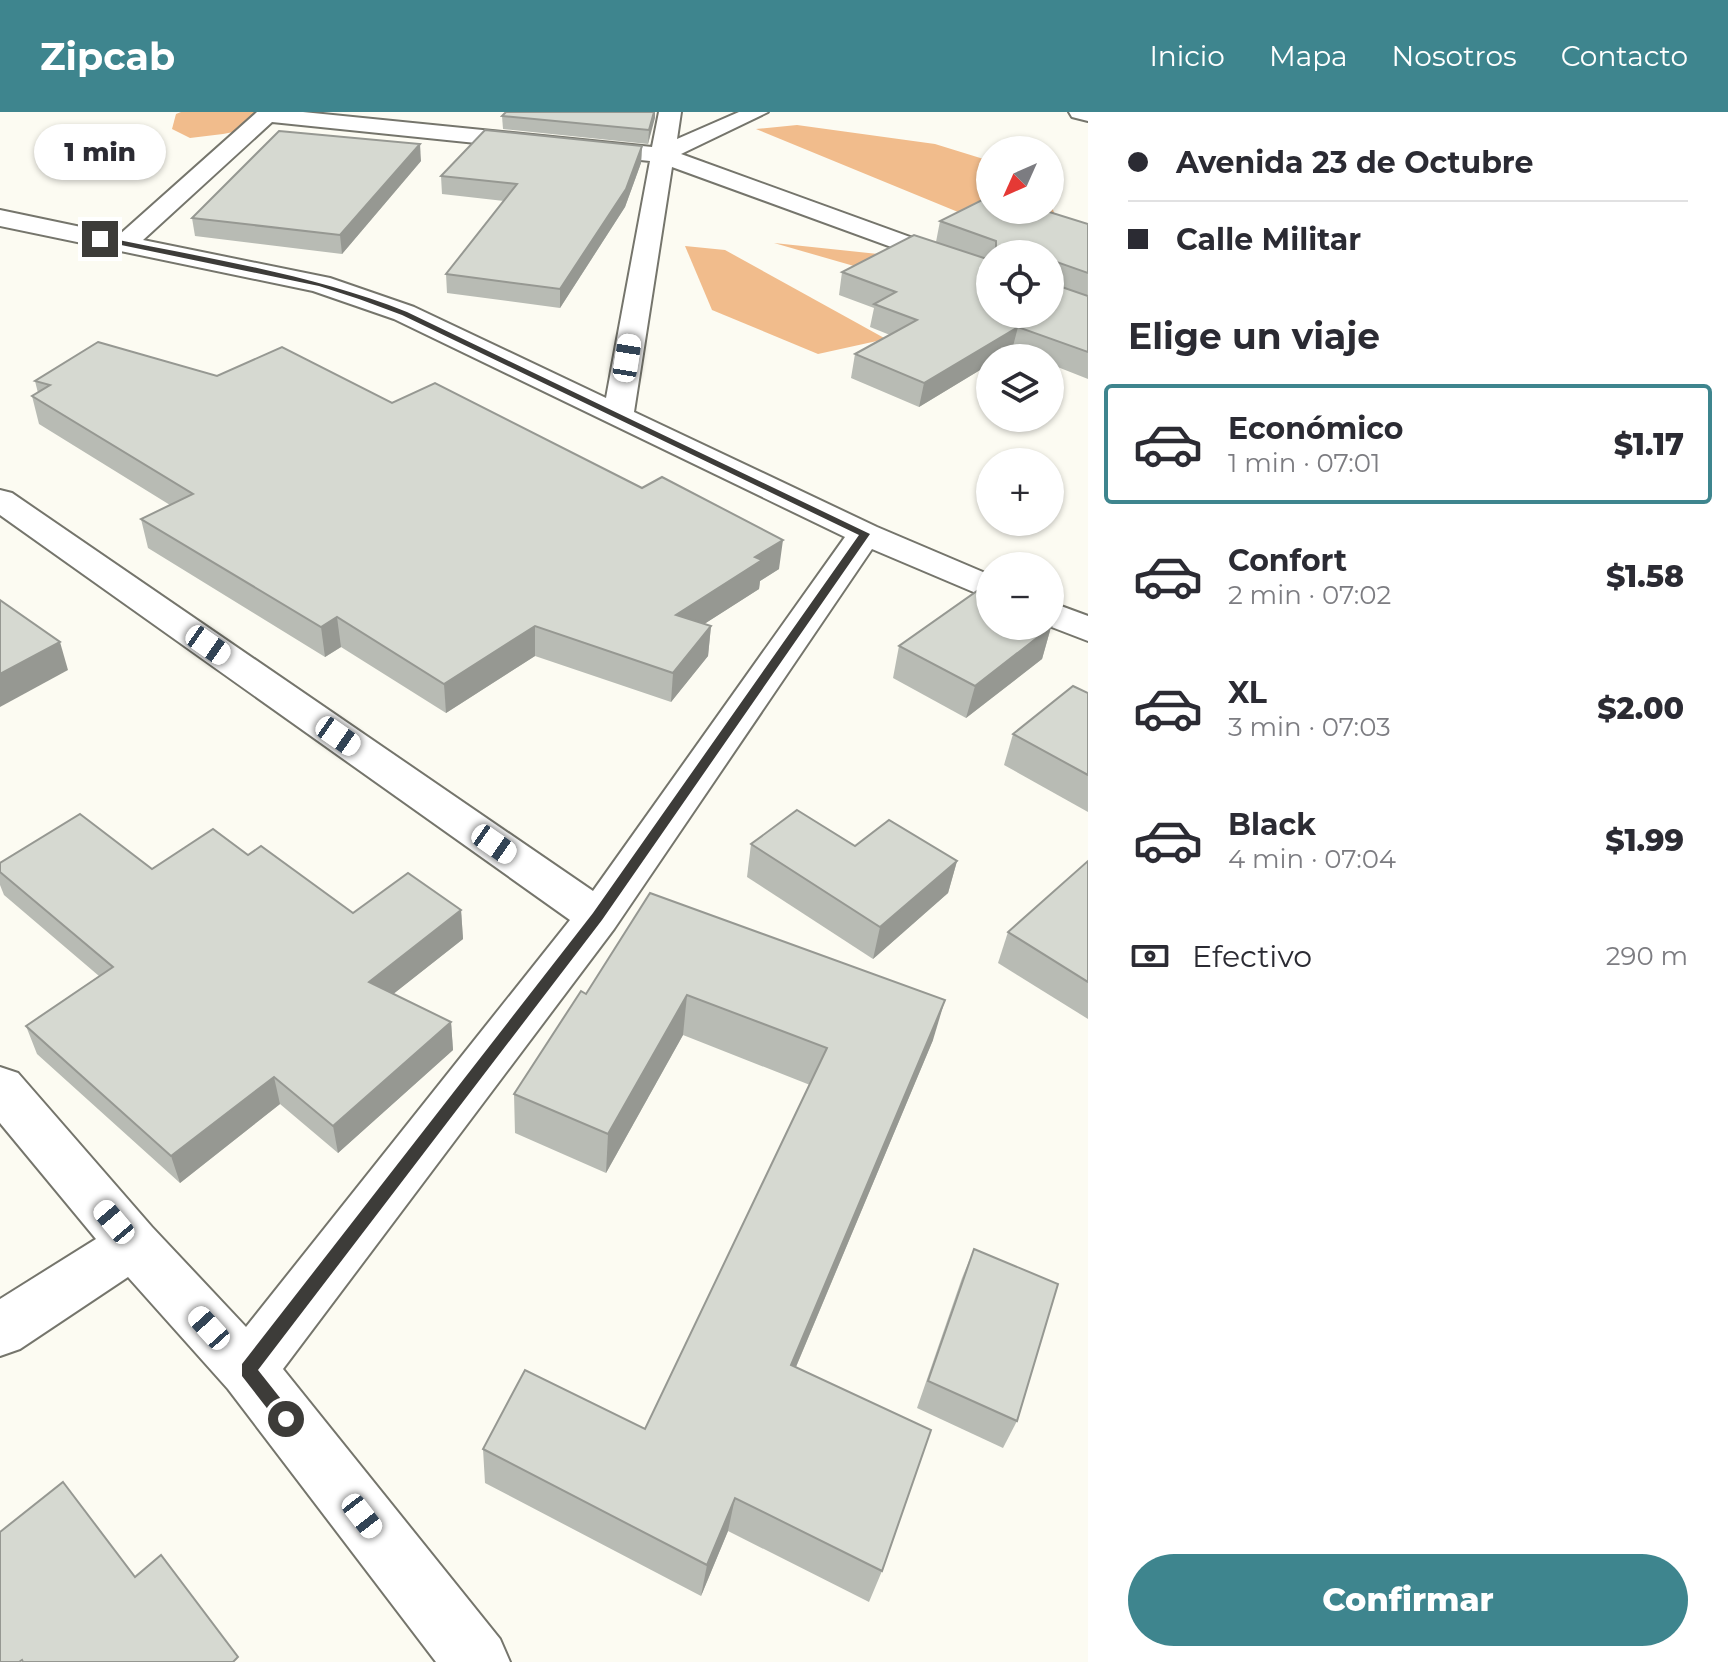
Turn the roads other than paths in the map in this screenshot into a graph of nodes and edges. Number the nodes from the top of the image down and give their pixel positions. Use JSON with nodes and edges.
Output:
{"nodes":[{"id":1,"x":670,"y":112,"type":"edge"},
{"id":2,"x":757,"y":112,"type":"edge"},
{"id":3,"x":1080,"y":112,"type":"edge"},
{"id":4,"x":268,"y":114,"type":"edge"},
{"id":5,"x":1088,"y":114,"type":"edge"},
{"id":6,"x":661,"y":155,"type":"junction"},
{"id":7,"x":0,"y":218,"type":"edge"},
{"id":8,"x":125,"y":243,"type":"junction"},
{"id":9,"x":976,"y":270,"type":"edge"},
{"id":10,"x":618,"y":416,"type":"junction"},
{"id":11,"x":0,"y":500,"type":"edge"},
{"id":12,"x":865,"y":534,"type":"junction"},
{"id":13,"x":976,"y":582,"type":"edge"},
{"id":14,"x":1064,"y":619,"type":"edge"},
{"id":15,"x":1088,"y":630,"type":"edge"},
{"id":16,"x":598,"y":917,"type":"junction"},
{"id":17,"x":0,"y":1087,"type":"edge"},
{"id":18,"x":133,"y":1244,"type":"junction"},
{"id":19,"x":0,"y":1330,"type":"edge"},
{"id":20,"x":248,"y":1370,"type":"junction"},
{"id":21,"x":477,"y":1662,"type":"edge"}],
"edges":[{"from":1,"to":6,"type":"street"},
{"from":2,"to":6,"type":"street"},
{"from":3,"to":5,"type":"street"},
{"from":4,"to":6,"type":"street"},
{"from":4,"to":8,"type":"street"},
{"from":6,"to":9,"type":"street"},
{"from":6,"to":10,"type":"street"},
{"from":7,"to":8,"type":"street"},
{"from":8,"to":10,"type":"street"},
{"from":10,"to":12,"type":"street"},
{"from":11,"to":16,"type":"street"},
{"from":12,"to":13,"type":"street"},
{"from":12,"to":16,"type":"street"},
{"from":14,"to":15,"type":"street"},
{"from":16,"to":20,"type":"street"},
{"from":17,"to":18,"type":"street"},
{"from":18,"to":19,"type":"street"},
{"from":18,"to":20,"type":"street"},
{"from":20,"to":21,"type":"street"}]}
